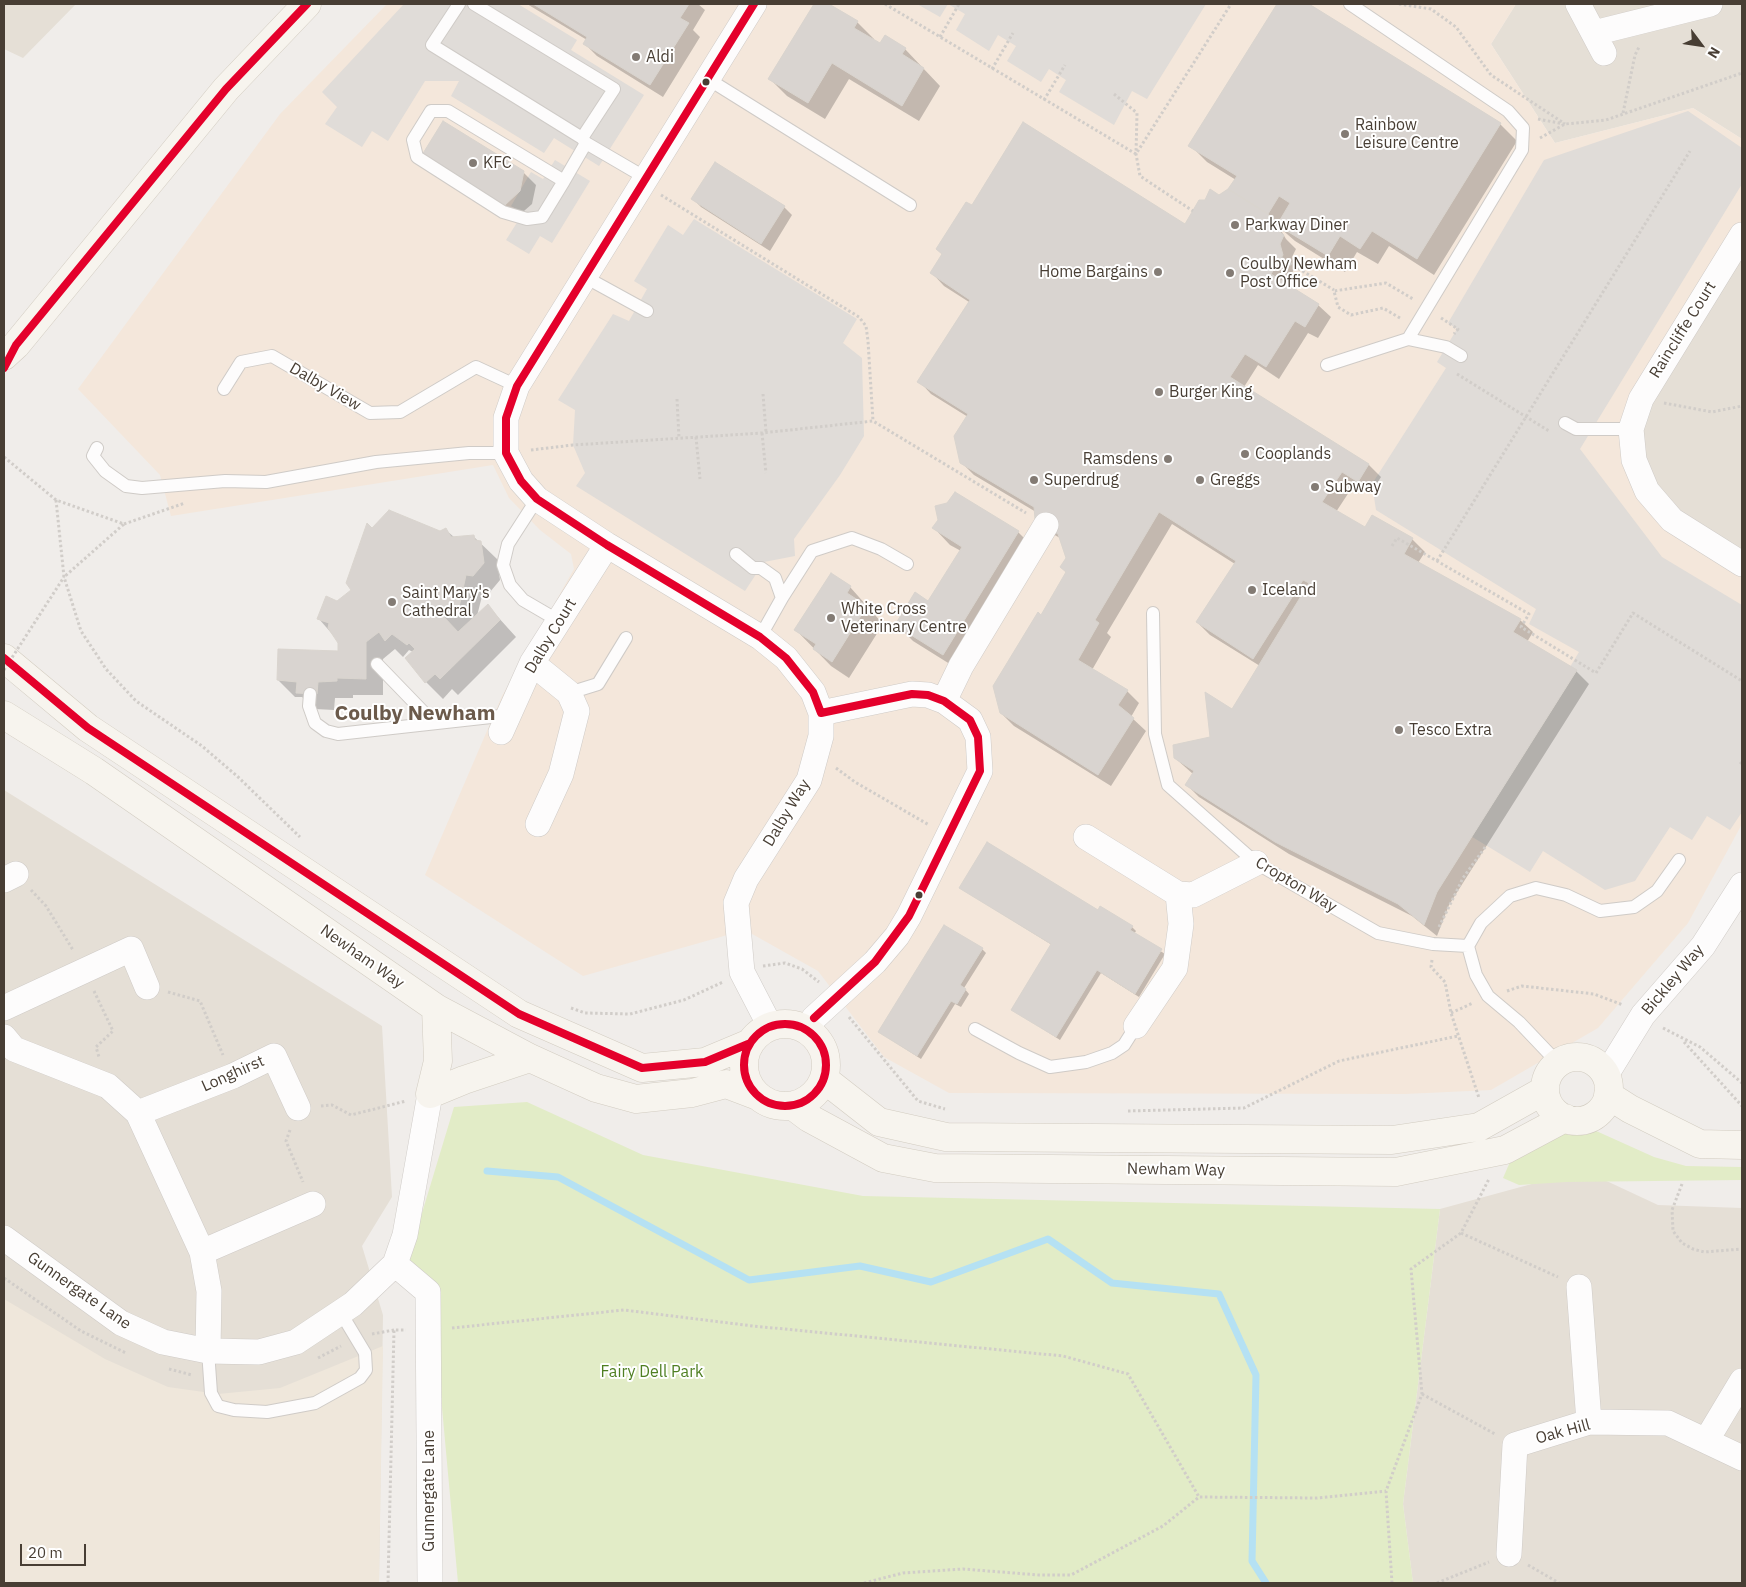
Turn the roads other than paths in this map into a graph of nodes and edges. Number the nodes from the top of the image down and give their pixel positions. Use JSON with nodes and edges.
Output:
{"nodes":[{"id":1,"x":307,"y":4,"type":"edge"},
{"id":2,"x":459,"y":4,"type":"edge"},
{"id":3,"x":474,"y":4,"type":"edge"},
{"id":4,"x":754,"y":4,"type":"edge"},
{"id":5,"x":1350,"y":4,"type":"edge"},
{"id":6,"x":1578,"y":4,"type":"edge"},
{"id":7,"x":1710,"y":4,"type":"edge"},
{"id":8,"x":708,"y":78,"type":"junction"},
{"id":9,"x":584,"y":140,"type":"junction"},
{"id":10,"x":564,"y":181,"type":"junction"},
{"id":11,"x":644,"y":181,"type":"junction"},
{"id":12,"x":910,"y":206,"type":"dead end"},
{"id":13,"x":1742,"y":235,"type":"edge"},
{"id":14,"x":585,"y":277,"type":"junction"},
{"id":15,"x":647,"y":311,"type":"dead end"},
{"id":16,"x":1408,"y":339,"type":"junction"},
{"id":17,"x":8,"y":356,"type":"edge"},
{"id":18,"x":1460,"y":356,"type":"dead end"},
{"id":19,"x":1327,"y":364,"type":"dead end"},
{"id":20,"x":517,"y":386,"type":"junction"},
{"id":21,"x":224,"y":389,"type":"dead end"},
{"id":22,"x":1565,"y":423,"type":"dead end"},
{"id":23,"x":1632,"y":429,"type":"junction"},
{"id":24,"x":97,"y":448,"type":"dead end"},
{"id":25,"x":506,"y":453,"type":"junction"},
{"id":26,"x":537,"y":499,"type":"junction"},
{"id":27,"x":1046,"y":525,"type":"road end"},
{"id":28,"x":607,"y":545,"type":"junction"},
{"id":29,"x":736,"y":554,"type":"dead end"},
{"id":30,"x":907,"y":564,"type":"dead end"},
{"id":31,"x":1742,"y":564,"type":"edge"},
{"id":32,"x":782,"y":598,"type":"junction"},
{"id":33,"x":1153,"y":612,"type":"dead end"},
{"id":34,"x":559,"y":621,"type":"junction"},
{"id":35,"x":760,"y":637,"type":"junction"},
{"id":36,"x":626,"y":638,"type":"dead end"},
{"id":37,"x":4,"y":658,"type":"edge"},
{"id":38,"x":532,"y":663,"type":"junction"},
{"id":39,"x":377,"y":664,"type":"dead end"},
{"id":40,"x":570,"y":693,"type":"junction"},
{"id":41,"x":310,"y":694,"type":"dead end"},
{"id":42,"x":944,"y":701,"type":"junction"},
{"id":43,"x":821,"y":714,"type":"junction"},
{"id":44,"x":4,"y":715,"type":"edge"},
{"id":45,"x":434,"y":723,"type":"junction"},
{"id":46,"x":505,"y":724,"type":"joint"},
{"id":47,"x":538,"y":824,"type":"dead end"},
{"id":48,"x":1086,"y":837,"type":"dead end"},
{"id":49,"x":1679,"y":860,"type":"dead end"},
{"id":50,"x":1256,"y":863,"type":"junction"},
{"id":51,"x":1742,"y":886,"type":"edge"},
{"id":52,"x":1178,"y":894,"type":"junction"},
{"id":53,"x":1468,"y":946,"type":"junction"},
{"id":54,"x":148,"y":987,"type":"road end"},
{"id":55,"x":4,"y":1008,"type":"edge"},
{"id":56,"x":436,"y":1008,"type":"junction"},
{"id":57,"x":814,"y":1018,"type":"dead end"},
{"id":58,"x":770,"y":1026,"type":"junction"},
{"id":59,"x":1136,"y":1026,"type":"joint"},
{"id":60,"x":975,"y":1029,"type":"dead end"},
{"id":61,"x":4,"y":1037,"type":"edge"},
{"id":62,"x":748,"y":1044,"type":"junction"},
{"id":63,"x":530,"y":1058,"type":"junction"},
{"id":64,"x":1558,"y":1063,"type":"junction"},
{"id":65,"x":824,"y":1079,"type":"junction"},
{"id":66,"x":1607,"y":1085,"type":"junction"},
{"id":67,"x":1545,"y":1090,"type":"junction"},
{"id":68,"x":430,"y":1094,"type":"junction"},
{"id":69,"x":755,"y":1095,"type":"junction"},
{"id":70,"x":792,"y":1106,"type":"junction"},
{"id":71,"x":298,"y":1108,"type":"road end"},
{"id":72,"x":138,"y":1113,"type":"junction"},
{"id":73,"x":1564,"y":1118,"type":"junction"},
{"id":74,"x":1742,"y":1145,"type":"edge"},
{"id":75,"x":312,"y":1204,"type":"road end"},
{"id":76,"x":4,"y":1238,"type":"edge"},
{"id":77,"x":202,"y":1252,"type":"junction"},
{"id":78,"x":395,"y":1264,"type":"junction"},
{"id":79,"x":1579,"y":1287,"type":"road end"},
{"id":80,"x":341,"y":1313,"type":"junction"},
{"id":81,"x":208,"y":1351,"type":"junction"},
{"id":82,"x":1742,"y":1381,"type":"edge"},
{"id":83,"x":1589,"y":1422,"type":"junction"},
{"id":84,"x":1706,"y":1441,"type":"junction"},
{"id":85,"x":1742,"y":1458,"type":"edge"},
{"id":86,"x":1509,"y":1554,"type":"road end"},
{"id":87,"x":430,"y":1583,"type":"edge"}],
"edges":[{"from":1,"to":17,"type":"street"},
{"from":2,"to":9,"type":"lane"},
{"from":3,"to":9,"type":"lane"},
{"from":4,"to":8,"type":"street","name":"Dalby Way"},
{"from":5,"to":16,"type":"lane"},
{"from":6,"to":7,"type":"street"},
{"from":8,"to":11,"type":"street","name":"Dalby Way"},
{"from":8,"to":12,"type":"lane"},
{"from":9,"to":10,"type":"lane"},
{"from":9,"to":11,"type":"lane"},
{"from":10,"to":10,"type":"lane"},
{"from":11,"to":14,"type":"street","name":"Dalby Way"},
{"from":13,"to":23,"type":"street","name":"Raincliffe Court"},
{"from":14,"to":15,"type":"lane"},
{"from":14,"to":20,"type":"street","name":"Dalby Way"},
{"from":16,"to":18,"type":"lane"},
{"from":16,"to":19,"type":"lane"},
{"from":20,"to":21,"type":"lane","name":"Dalby View"},
{"from":20,"to":25,"type":"street","name":"Dalby Way"},
{"from":22,"to":23,"type":"lane"},
{"from":23,"to":31,"type":"street"},
{"from":24,"to":25,"type":"lane"},
{"from":25,"to":26,"type":"street","name":"Dalby Way"},
{"from":26,"to":28,"type":"street","name":"Dalby Way"},
{"from":26,"to":34,"type":"lane"},
{"from":27,"to":42,"type":"street"},
{"from":28,"to":34,"type":"street","name":"Dalby Court"},
{"from":28,"to":35,"type":"street","name":"Dalby Way"},
{"from":29,"to":32,"type":"lane"},
{"from":30,"to":32,"type":"lane"},
{"from":32,"to":35,"type":"lane"},
{"from":33,"to":50,"type":"lane","name":"Cropton Way"},
{"from":34,"to":38,"type":"street","name":"Dalby Court"},
{"from":35,"to":43,"type":"street","name":"Dalby Way"},
{"from":36,"to":40,"type":"lane"},
{"from":37,"to":62,"type":"street"},
{"from":38,"to":40,"type":"street"},
{"from":38,"to":46,"type":"street","name":"Dalby Court"},
{"from":39,"to":45,"type":"lane"},
{"from":40,"to":47,"type":"street"},
{"from":41,"to":45,"type":"lane"},
{"from":42,"to":43,"type":"street"},
{"from":42,"to":57,"type":"street"},
{"from":43,"to":58,"type":"street","name":"Dalby Way"},
{"from":44,"to":56,"type":"street","name":"Newham Way"},
{"from":45,"to":46,"type":"lane"},
{"from":48,"to":52,"type":"street"},
{"from":49,"to":53,"type":"lane"},
{"from":50,"to":52,"type":"street"},
{"from":50,"to":53,"type":"lane","name":"Cropton Way"},
{"from":51,"to":66,"type":"street","name":"Bickley Way"},
{"from":52,"to":59,"type":"street"},
{"from":53,"to":64,"type":"lane"},
{"from":54,"to":55,"type":"street"},
{"from":56,"to":63,"type":"street","name":"Newham Way"},
{"from":56,"to":68,"type":"street"},
{"from":58,"to":62,"type":"street"},
{"from":58,"to":65,"type":"street"},
{"from":59,"to":60,"type":"lane"},
{"from":61,"to":72,"type":"street"},
{"from":62,"to":69,"type":"street"},
{"from":63,"to":68,"type":"street"},
{"from":63,"to":69,"type":"street","name":"Newham Way"},
{"from":64,"to":66,"type":"street"},
{"from":64,"to":67,"type":"street"},
{"from":65,"to":67,"type":"street","name":"Newham Way"},
{"from":65,"to":70,"type":"street"},
{"from":66,"to":73,"type":"street","name":"Newham Way"},
{"from":66,"to":74,"type":"street"},
{"from":67,"to":73,"type":"street"},
{"from":68,"to":78,"type":"street","name":"Gunnergate Lane"},
{"from":69,"to":70,"type":"street","name":"Newham Way"},
{"from":70,"to":73,"type":"street","name":"Newham Way"},
{"from":71,"to":72,"type":"street","name":"Longhirst"},
{"from":72,"to":77,"type":"street"},
{"from":75,"to":77,"type":"street"},
{"from":76,"to":81,"type":"street","name":"Gunnergate Lane"},
{"from":77,"to":81,"type":"street"},
{"from":78,"to":80,"type":"street","name":"Gunnergate Lane"},
{"from":78,"to":87,"type":"street","name":"Gunnergate Lane"},
{"from":79,"to":83,"type":"street"},
{"from":80,"to":81,"type":"street","name":"Gunnergate Lane"},
{"from":80,"to":81,"type":"lane"},
{"from":82,"to":84,"type":"street"},
{"from":83,"to":84,"type":"street","name":"Oak Hill"},
{"from":83,"to":86,"type":"street","name":"Oak Hill"},
{"from":84,"to":85,"type":"street","name":"Oak Hill"}]}
